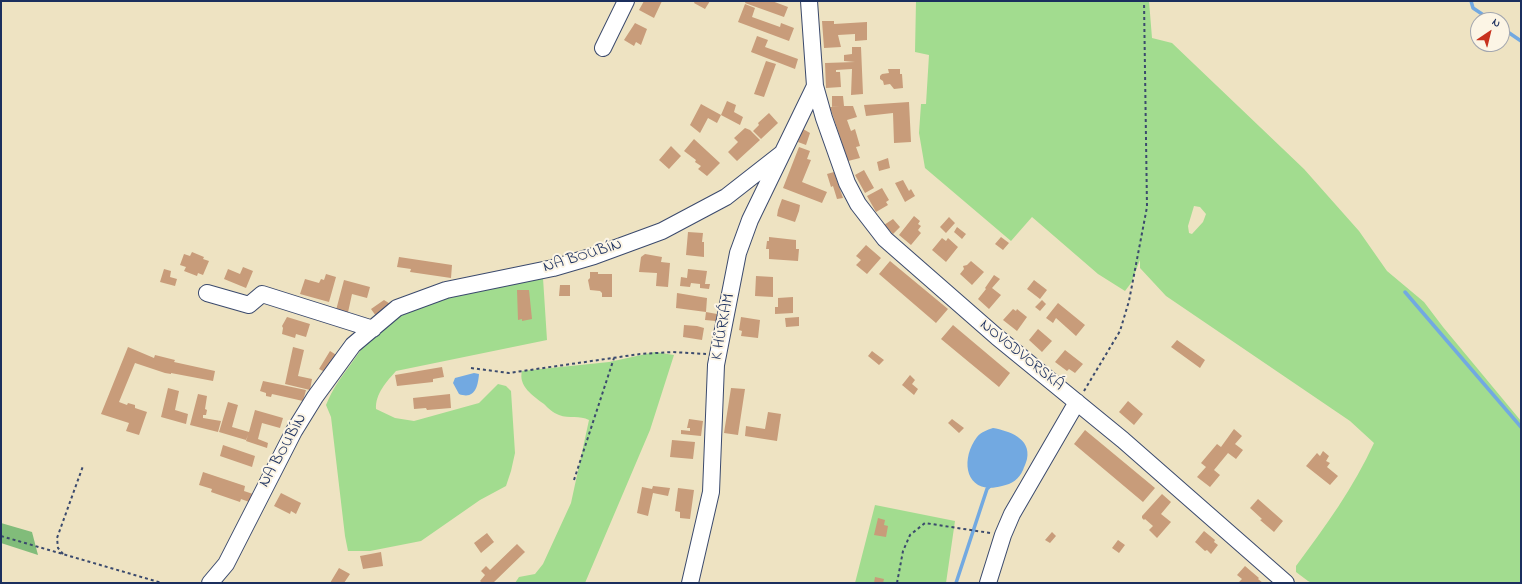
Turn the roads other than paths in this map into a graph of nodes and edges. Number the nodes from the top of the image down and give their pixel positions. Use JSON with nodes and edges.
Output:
{"nodes":[{"id":1,"x":626,"y":1,"type":"edge"},
{"id":2,"x":809,"y":1,"type":"edge"},
{"id":3,"x":603,"y":48,"type":"dead end"},
{"id":4,"x":815,"y":86,"type":"junction"},
{"id":5,"x":781,"y":154,"type":"junction"},
{"id":6,"x":208,"y":293,"type":"dead end"},
{"id":7,"x":373,"y":329,"type":"junction"},
{"id":8,"x":1077,"y":402,"type":"junction"},
{"id":9,"x":210,"y":583,"type":"edge"},
{"id":10,"x":690,"y":583,"type":"edge"},
{"id":11,"x":988,"y":583,"type":"edge"},
{"id":12,"x":1286,"y":583,"type":"edge"}],
"edges":[{"from":1,"to":3,"type":"street"},
{"from":2,"to":4,"type":"street","name":"NOVODVORSKÁ"},
{"from":4,"to":5,"type":"street","name":"K HŮRKÁM"},
{"from":4,"to":8,"type":"street","name":"NOVODVORSKÁ"},
{"from":5,"to":7,"type":"street","name":"NA BOUBÍN"},
{"from":5,"to":10,"type":"street","name":"K HŮRKÁM"},
{"from":6,"to":7,"type":"street"},
{"from":7,"to":9,"type":"street","name":"NA BOUBÍN"},
{"from":8,"to":11,"type":"street"},
{"from":8,"to":12,"type":"street","name":"NOVODVORSKÁ"}]}
